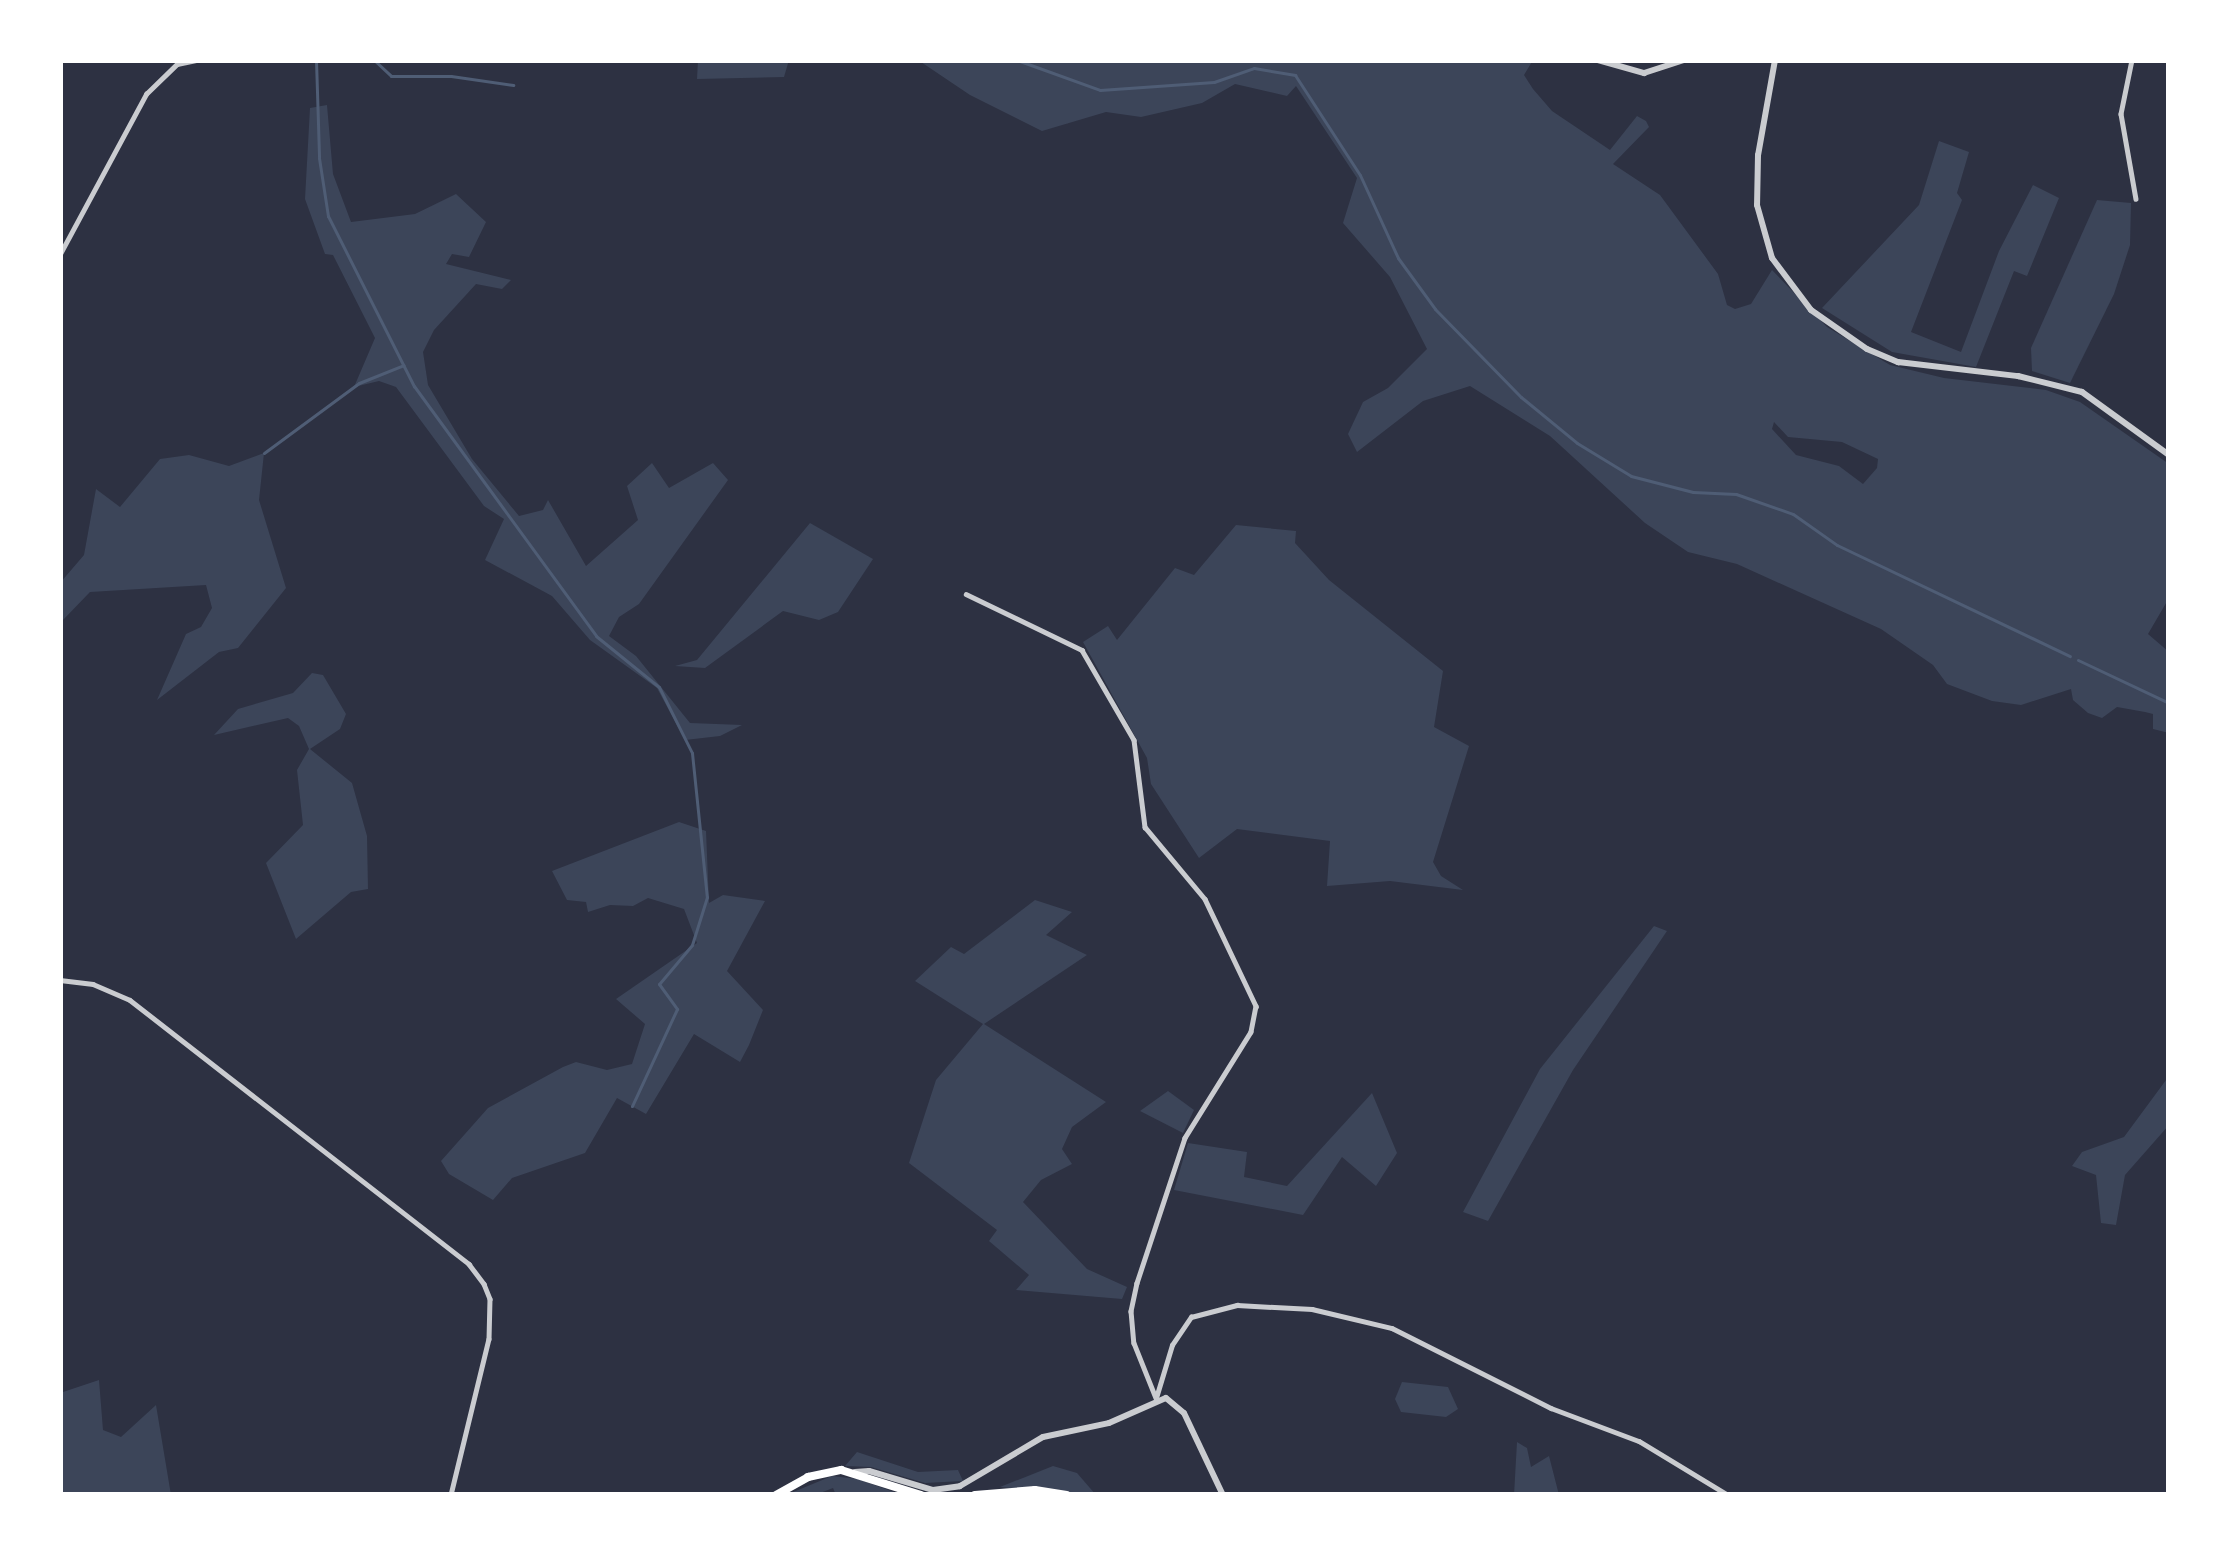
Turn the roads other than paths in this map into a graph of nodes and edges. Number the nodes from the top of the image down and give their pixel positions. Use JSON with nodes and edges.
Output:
{"nodes":[{"id":1,"x":196,"y":60,"type":"edge"},
{"id":2,"x":1598,"y":60,"type":"edge"},
{"id":3,"x":1684,"y":60,"type":"edge"},
{"id":4,"x":1775,"y":60,"type":"edge"},
{"id":5,"x":2132,"y":60,"type":"edge"},
{"id":6,"x":2136,"y":199,"type":"dead end"},
{"id":7,"x":60,"y":254,"type":"edge"},
{"id":8,"x":2169,"y":455,"type":"edge"},
{"id":9,"x":966,"y":593,"type":"dead end"},
{"id":10,"x":60,"y":980,"type":"edge"},
{"id":11,"x":1156,"y":1398,"type":"junction"},
{"id":12,"x":855,"y":1472,"type":"junction"},
{"id":13,"x":451,"y":1495,"type":"edge"},
{"id":14,"x":776,"y":1495,"type":"edge"},
{"id":15,"x":920,"y":1495,"type":"edge"},
{"id":16,"x":975,"y":1495,"type":"edge"},
{"id":17,"x":1067,"y":1495,"type":"edge"},
{"id":18,"x":1223,"y":1495,"type":"edge"},
{"id":19,"x":1728,"y":1495,"type":"edge"}],
"edges":[{"from":1,"to":7,"type":"street"},
{"from":2,"to":3,"type":"street"},
{"from":4,"to":8,"type":"street"},
{"from":5,"to":6,"type":"street"},
{"from":9,"to":11,"type":"street"},
{"from":10,"to":13,"type":"street"},
{"from":11,"to":12,"type":"street"},
{"from":11,"to":18,"type":"street"},
{"from":11,"to":19,"type":"street"},
{"from":12,"to":14,"type":"main road"},
{"from":12,"to":15,"type":"main road"},
{"from":16,"to":17,"type":"main road"}]}
